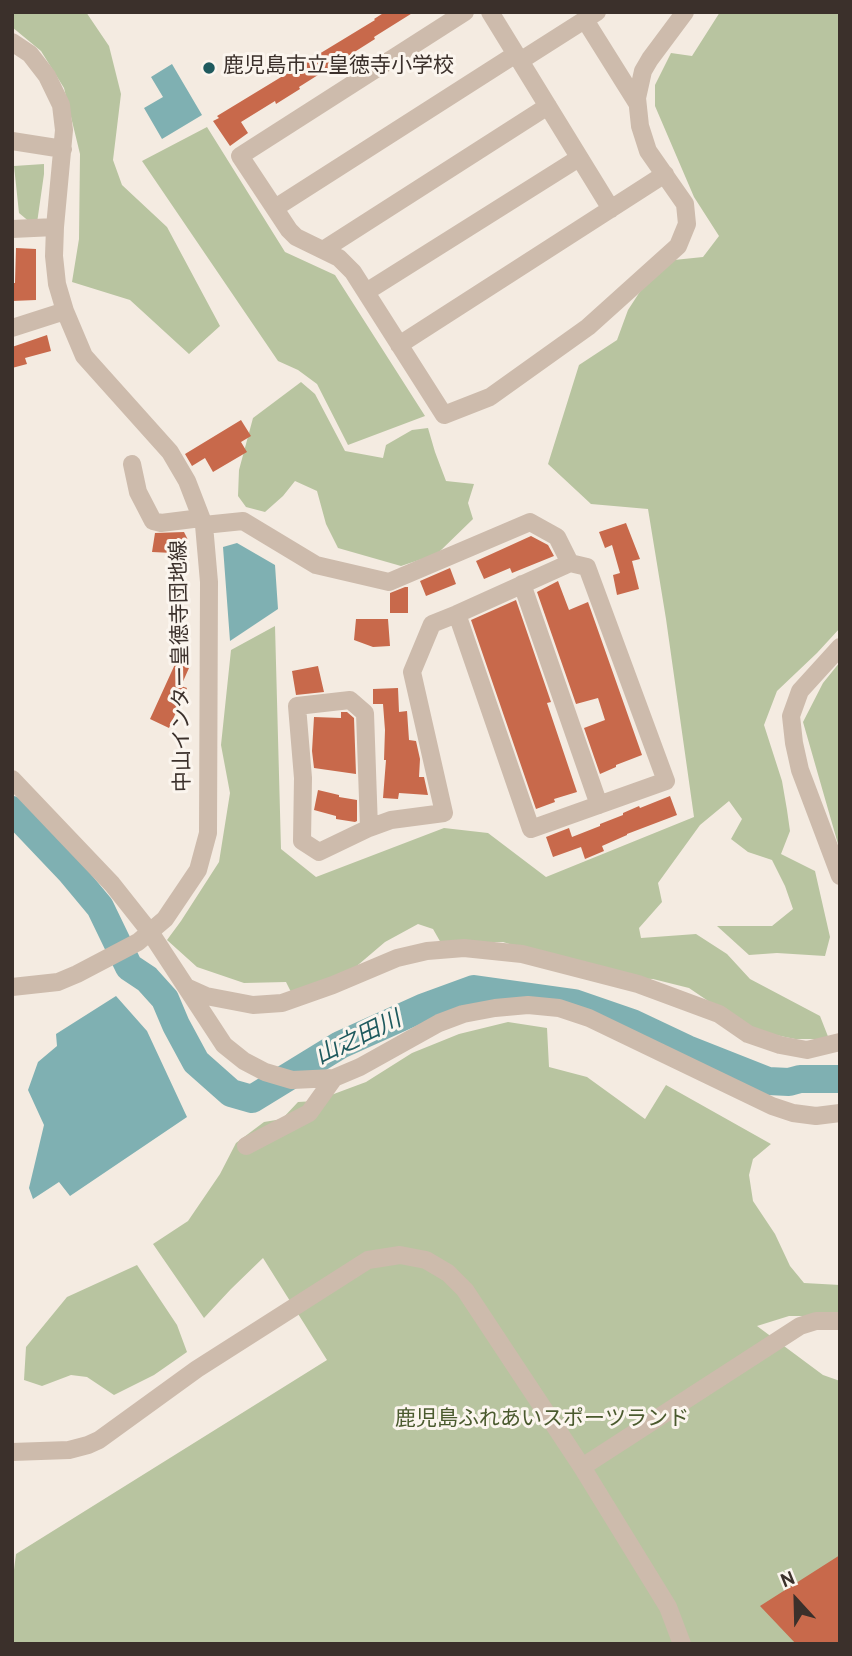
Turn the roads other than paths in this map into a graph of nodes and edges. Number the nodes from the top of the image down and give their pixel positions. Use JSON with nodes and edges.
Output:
{"nodes":[{"id":1,"x":465,"y":12,"type":"edge"},
{"id":2,"x":490,"y":12,"type":"edge"},
{"id":3,"x":685,"y":12,"type":"edge"},
{"id":4,"x":591,"y":16,"type":"edge"},
{"id":5,"x":12,"y":42,"type":"edge"},
{"id":6,"x":518,"y":58,"type":"junction"},
{"id":7,"x":637,"y":103,"type":"junction"},
{"id":8,"x":548,"y":106,"type":"junction"},
{"id":9,"x":12,"y":141,"type":"edge"},
{"id":10,"x":63,"y":149,"type":"junction"},
{"id":11,"x":579,"y":158,"type":"junction"},
{"id":12,"x":665,"y":174,"type":"junction"},
{"id":13,"x":275,"y":208,"type":"junction"},
{"id":14,"x":611,"y":209,"type":"junction"},
{"id":15,"x":55,"y":227,"type":"junction"},
{"id":16,"x":12,"y":229,"type":"edge"},
{"id":17,"x":324,"y":250,"type":"junction"},
{"id":18,"x":366,"y":292,"type":"junction"},
{"id":19,"x":65,"y":311,"type":"junction"},
{"id":20,"x":12,"y":328,"type":"edge"},
{"id":21,"x":399,"y":345,"type":"junction"},
{"id":22,"x":132,"y":464,"type":"dead end"},
{"id":23,"x":202,"y":522,"type":"junction"},
{"id":24,"x":570,"y":563,"type":"junction"},
{"id":25,"x":522,"y":584,"type":"junction"},
{"id":26,"x":457,"y":614,"type":"junction"},
{"id":27,"x":840,"y":647,"type":"edge"},
{"id":28,"x":12,"y":779,"type":"edge"},
{"id":29,"x":599,"y":805,"type":"junction"},
{"id":30,"x":369,"y":828,"type":"junction"},
{"id":31,"x":840,"y":876,"type":"edge"},
{"id":32,"x":144,"y":937,"type":"junction"},
{"id":33,"x":12,"y":987,"type":"edge"},
{"id":34,"x":186,"y":987,"type":"junction"},
{"id":35,"x":840,"y":1042,"type":"edge"},
{"id":36,"x":328,"y":1078,"type":"junction"},
{"id":37,"x":840,"y":1113,"type":"edge"},
{"id":38,"x":246,"y":1146,"type":"dead end"},
{"id":39,"x":840,"y":1321,"type":"edge"},
{"id":40,"x":12,"y":1452,"type":"edge"},
{"id":41,"x":582,"y":1467,"type":"junction"},
{"id":42,"x":682,"y":1644,"type":"edge"}],
"edges":[{"from":1,"to":13,"type":"street"},
{"from":2,"to":6,"type":"street"},
{"from":3,"to":7,"type":"street"},
{"from":4,"to":6,"type":"street"},
{"from":4,"to":7,"type":"street"},
{"from":5,"to":10,"type":"street","name":"中山インター皇徳寺団地線"},
{"from":6,"to":8,"type":"street"},
{"from":6,"to":13,"type":"street"},
{"from":7,"to":12,"type":"street"},
{"from":8,"to":11,"type":"street"},
{"from":8,"to":17,"type":"street"},
{"from":9,"to":10,"type":"street"},
{"from":10,"to":15,"type":"street","name":"中山インター皇徳寺団地線"},
{"from":11,"to":14,"type":"street"},
{"from":11,"to":18,"type":"street"},
{"from":12,"to":14,"type":"street"},
{"from":12,"to":21,"type":"street"},
{"from":13,"to":17,"type":"street"},
{"from":14,"to":21,"type":"street"},
{"from":15,"to":16,"type":"street"},
{"from":15,"to":19,"type":"street","name":"中山インター皇徳寺団地線"},
{"from":17,"to":18,"type":"street"},
{"from":18,"to":21,"type":"street"},
{"from":19,"to":20,"type":"street"},
{"from":19,"to":23,"type":"street","name":"中山インター皇徳寺団地線"},
{"from":22,"to":23,"type":"street"},
{"from":23,"to":24,"type":"street"},
{"from":23,"to":32,"type":"street","name":"中山インター皇徳寺団地線"},
{"from":24,"to":25,"type":"street"},
{"from":24,"to":29,"type":"street"},
{"from":25,"to":26,"type":"street"},
{"from":25,"to":29,"type":"street"},
{"from":26,"to":29,"type":"street"},
{"from":26,"to":30,"type":"street"},
{"from":27,"to":31,"type":"street"},
{"from":28,"to":32,"type":"street"},
{"from":30,"to":30,"type":"street"},
{"from":32,"to":33,"type":"street","name":"中山インター皇徳寺団地線"},
{"from":32,"to":34,"type":"street"},
{"from":34,"to":35,"type":"street"},
{"from":34,"to":36,"type":"street"},
{"from":36,"to":37,"type":"street"},
{"from":36,"to":38,"type":"street"},
{"from":39,"to":41,"type":"street"},
{"from":40,"to":41,"type":"street"},
{"from":41,"to":42,"type":"street"}]}
